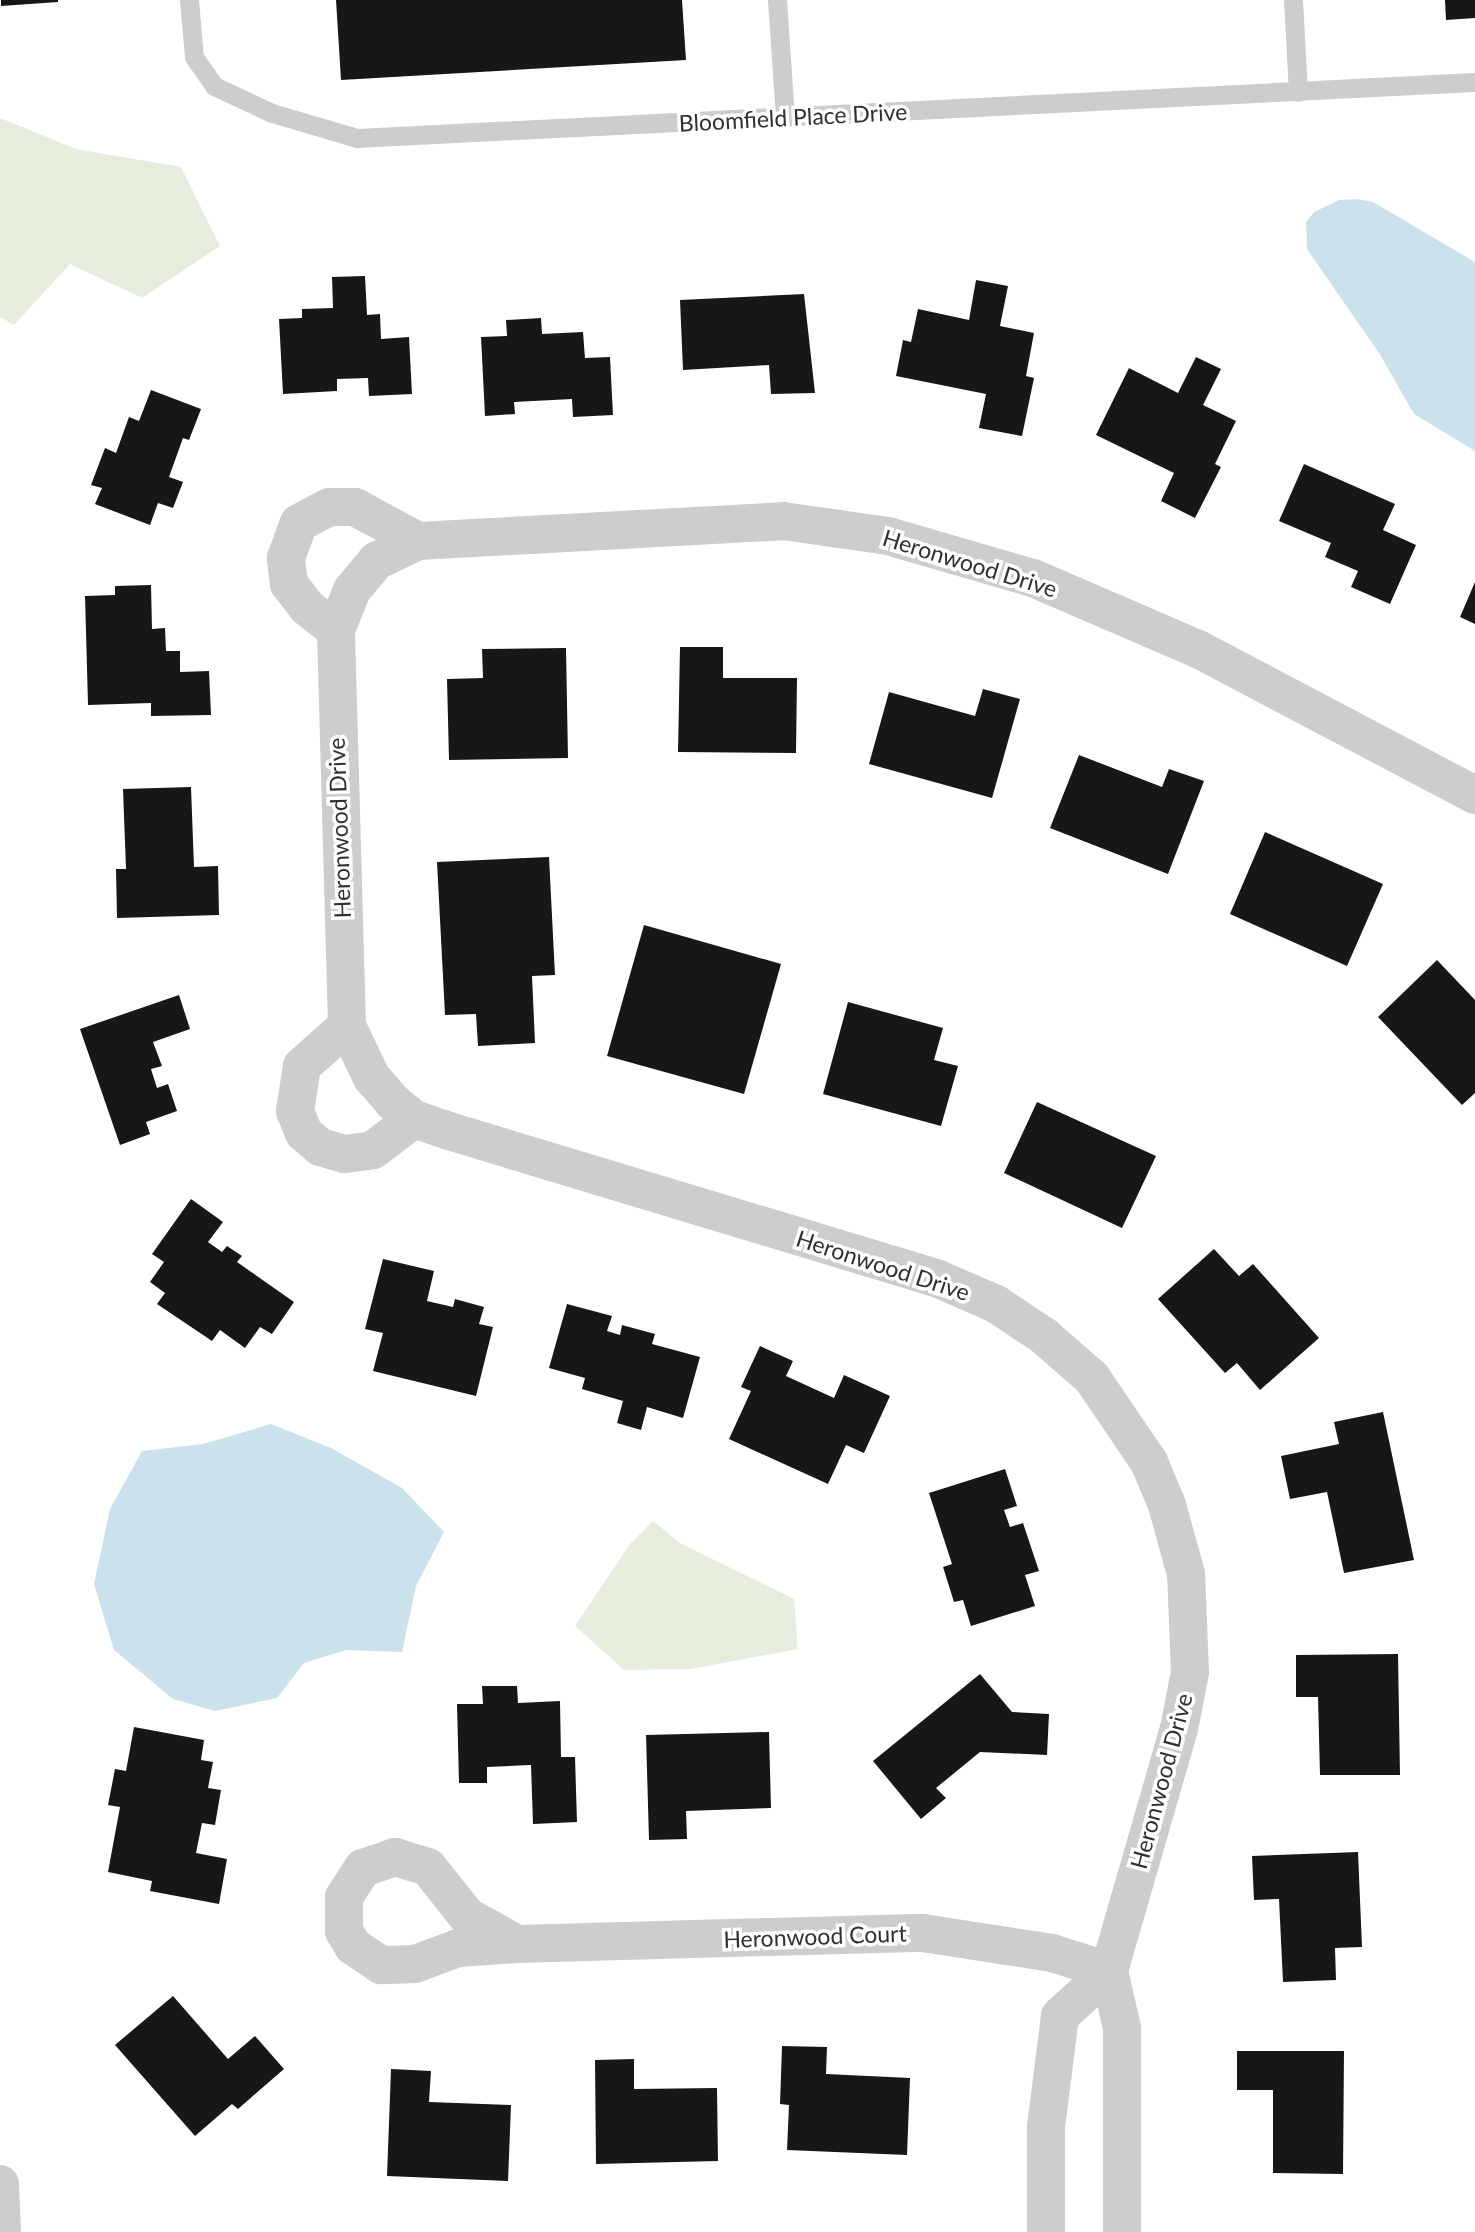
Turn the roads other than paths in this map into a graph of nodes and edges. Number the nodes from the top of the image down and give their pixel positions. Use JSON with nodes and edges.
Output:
{"nodes":[{"id":1,"x":189,"y":0,"type":"edge"},
{"id":2,"x":777,"y":0,"type":"edge"},
{"id":3,"x":1293,"y":0,"type":"edge"},
{"id":4,"x":1475,"y":82,"type":"edge"},
{"id":5,"x":1298,"y":92,"type":"junction"},
{"id":6,"x":785,"y":118,"type":"junction"},
{"id":7,"x":418,"y":541,"type":"junction"},
{"id":8,"x":336,"y":630,"type":"junction"},
{"id":9,"x":1475,"y":796,"type":"edge"},
{"id":10,"x":347,"y":1026,"type":"junction"},
{"id":11,"x":414,"y":1119,"type":"junction"},
{"id":12,"x":517,"y":1944,"type":"dead end"},
{"id":13,"x":1110,"y":1971,"type":"junction"},
{"id":14,"x":0,"y":2184,"type":"edge"},
{"id":15,"x":2,"y":2232,"type":"edge"},
{"id":16,"x":1046,"y":2232,"type":"edge"},
{"id":17,"x":1122,"y":2232,"type":"edge"}],
"edges":[{"from":1,"to":6,"type":"lane","name":"Bloomfield Place Drive"},
{"from":2,"to":6,"type":"lane"},
{"from":3,"to":5,"type":"lane"},
{"from":4,"to":5,"type":"lane","name":"Bloomfield Place Drive"},
{"from":5,"to":6,"type":"lane","name":"Bloomfield Place Drive"},
{"from":7,"to":8,"type":"street","name":"Heronwood Drive"},
{"from":7,"to":8,"type":"street"},
{"from":7,"to":9,"type":"street","name":"Heronwood Drive"},
{"from":8,"to":10,"type":"street","name":"Heronwood Drive"},
{"from":10,"to":11,"type":"street","name":"Heronwood Drive"},
{"from":10,"to":11,"type":"street"},
{"from":11,"to":13,"type":"street","name":"Heronwood Drive"},
{"from":12,"to":13,"type":"street","name":"Heronwood Court"},
{"from":13,"to":16,"type":"street"},
{"from":13,"to":17,"type":"street","name":"Heronwood Drive"},
{"from":14,"to":15,"type":"street"}]}
